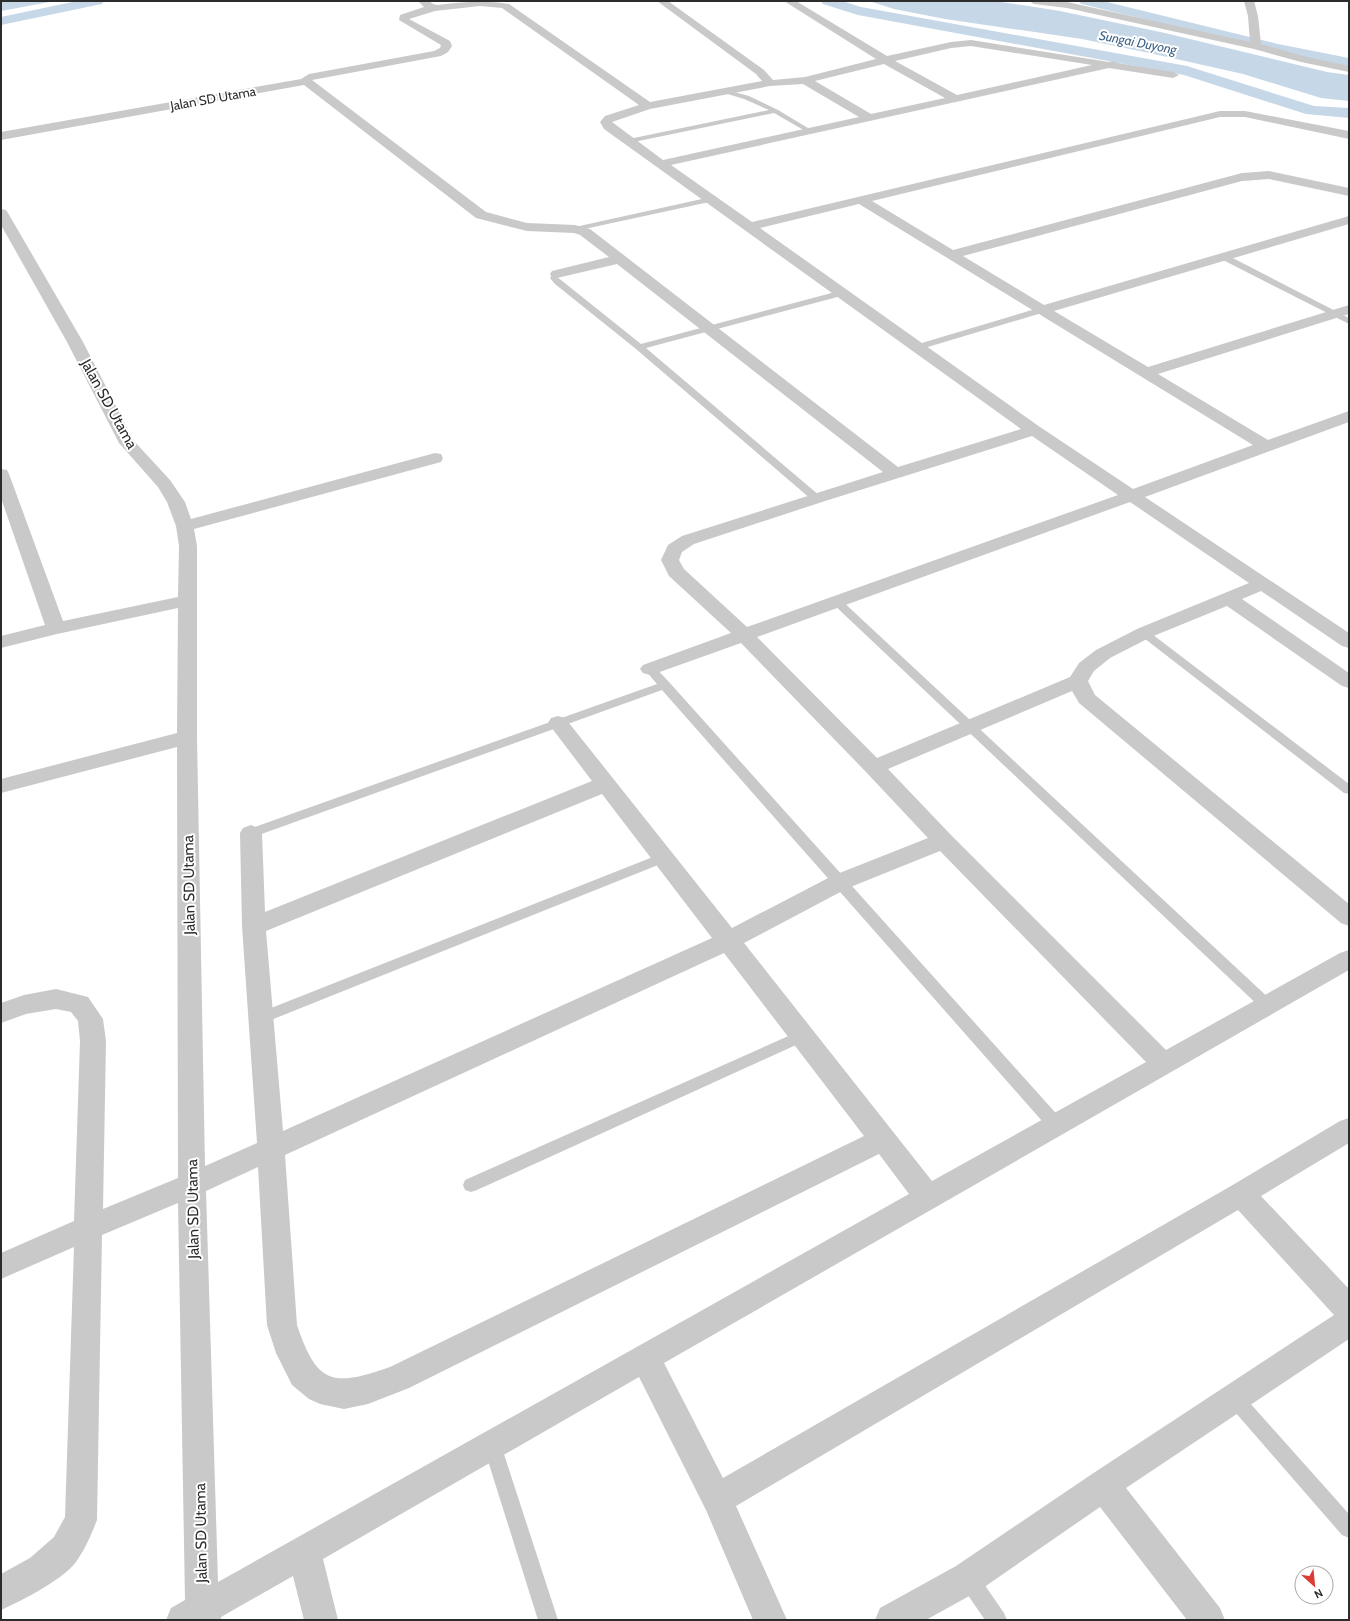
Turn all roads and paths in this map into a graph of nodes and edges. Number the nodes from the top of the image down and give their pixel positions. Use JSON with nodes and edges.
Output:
{"nodes":[{"id":1,"x":423,"y":1,"type":"edge"},
{"id":2,"x":662,"y":1,"type":"edge"},
{"id":3,"x":790,"y":1,"type":"edge"},
{"id":4,"x":1034,"y":1,"type":"edge"},
{"id":5,"x":1249,"y":1,"type":"edge"},
{"id":6,"x":433,"y":8,"type":"junction"},
{"id":7,"x":1255,"y":42,"type":"junction"},
{"id":8,"x":885,"y":60,"type":"junction"},
{"id":9,"x":1113,"y":64,"type":"junction"},
{"id":10,"x":1349,"y":69,"type":"edge"},
{"id":11,"x":1174,"y":75,"type":"dead end"},
{"id":12,"x":805,"y":80,"type":"junction"},
{"id":13,"x":306,"y":81,"type":"junction"},
{"id":14,"x":770,"y":83,"type":"junction"},
{"id":15,"x":723,"y":91,"type":"junction"},
{"id":16,"x":955,"y":99,"type":"junction"},
{"id":17,"x":648,"y":106,"type":"junction"},
{"id":18,"x":776,"y":111,"type":"junction"},
{"id":19,"x":869,"y":118,"type":"junction"},
{"id":20,"x":809,"y":131,"type":"junction"},
{"id":21,"x":1349,"y":135,"type":"edge"},
{"id":22,"x":1,"y":136,"type":"edge"},
{"id":23,"x":629,"y":141,"type":"junction"},
{"id":24,"x":661,"y":164,"type":"junction"},
{"id":25,"x":1349,"y":192,"type":"edge"},
{"id":26,"x":711,"y":199,"type":"junction"},
{"id":27,"x":861,"y":200,"type":"junction"},
{"id":28,"x":1,"y":213,"type":"edge"},
{"id":29,"x":1349,"y":220,"type":"edge"},
{"id":30,"x":749,"y":227,"type":"junction"},
{"id":31,"x":575,"y":229,"type":"junction"},
{"id":32,"x":951,"y":255,"type":"junction"},
{"id":33,"x":1224,"y":257,"type":"junction"},
{"id":34,"x":620,"y":259,"type":"junction"},
{"id":35,"x":556,"y":274,"type":"joint"},
{"id":36,"x":842,"y":293,"type":"junction"},
{"id":37,"x":1042,"y":310,"type":"junction"},
{"id":38,"x":1342,"y":311,"type":"edge"},
{"id":39,"x":1349,"y":321,"type":"edge"},
{"id":40,"x":709,"y":329,"type":"junction"},
{"id":41,"x":639,"y":347,"type":"junction"},
{"id":42,"x":918,"y":347,"type":"junction"},
{"id":43,"x":1146,"y":373,"type":"junction"},
{"id":44,"x":1349,"y":416,"type":"edge"},
{"id":45,"x":1034,"y":430,"type":"junction"},
{"id":46,"x":1266,"y":446,"type":"junction"},
{"id":47,"x":435,"y":458,"type":"dead end"},
{"id":48,"x":895,"y":473,"type":"junction"},
{"id":49,"x":1,"y":474,"type":"edge"},
{"id":50,"x":1131,"y":496,"type":"junction"},
{"id":51,"x":816,"y":498,"type":"junction"},
{"id":52,"x":185,"y":526,"type":"junction"},
{"id":53,"x":1263,"y":584,"type":"junction"},
{"id":54,"x":1228,"y":598,"type":"junction"},
{"id":55,"x":187,"y":600,"type":"junction"},
{"id":56,"x":836,"y":602,"type":"junction"},
{"id":57,"x":56,"y":628,"type":"junction"},
{"id":58,"x":1144,"y":633,"type":"junction"},
{"id":59,"x":744,"y":635,"type":"junction"},
{"id":60,"x":1,"y":642,"type":"edge"},
{"id":61,"x":1349,"y":642,"type":"edge"},
{"id":62,"x":650,"y":669,"type":"joint"},
{"id":63,"x":1078,"y":681,"type":"junction"},
{"id":64,"x":1349,"y":682,"type":"edge"},
{"id":65,"x":665,"y":685,"type":"junction"},
{"id":66,"x":558,"y":724,"type":"junction"},
{"id":67,"x":970,"y":728,"type":"junction"},
{"id":68,"x":187,"y":738,"type":"junction"},
{"id":69,"x":874,"y":767,"type":"junction"},
{"id":70,"x":606,"y":784,"type":"junction"},
{"id":71,"x":1,"y":786,"type":"edge"},
{"id":72,"x":1349,"y":790,"type":"edge"},
{"id":73,"x":251,"y":833,"type":"joint"},
{"id":74,"x":943,"y":841,"type":"junction"},
{"id":75,"x":664,"y":858,"type":"junction"},
{"id":76,"x":840,"y":882,"type":"junction"},
{"id":77,"x":1349,"y":917,"type":"edge"},
{"id":78,"x":254,"y":926,"type":"junction"},
{"id":79,"x":728,"y":941,"type":"junction"},
{"id":80,"x":1349,"y":959,"type":"edge"},
{"id":81,"x":1267,"y":1005,"type":"junction"},
{"id":82,"x":1,"y":1013,"type":"edge"},
{"id":83,"x":261,"y":1018,"type":"junction"},
{"id":84,"x":802,"y":1036,"type":"junction"},
{"id":85,"x":1164,"y":1064,"type":"junction"},
{"id":86,"x":1056,"y":1125,"type":"junction"},
{"id":87,"x":1349,"y":1129,"type":"edge"},
{"id":88,"x":883,"y":1139,"type":"junction"},
{"id":89,"x":271,"y":1149,"type":"junction"},
{"id":90,"x":192,"y":1185,"type":"junction"},
{"id":91,"x":471,"y":1185,"type":"dead end"},
{"id":92,"x":1241,"y":1194,"type":"junction"},
{"id":93,"x":928,"y":1197,"type":"junction"},
{"id":94,"x":90,"y":1227,"type":"junction"},
{"id":95,"x":1,"y":1266,"type":"edge"},
{"id":96,"x":1349,"y":1310,"type":"edge"},
{"id":97,"x":1349,"y":1322,"type":"edge"},
{"id":98,"x":645,"y":1358,"type":"junction"},
{"id":99,"x":1234,"y":1398,"type":"junction"},
{"id":100,"x":492,"y":1445,"type":"junction"},
{"id":101,"x":1103,"y":1485,"type":"junction"},
{"id":102,"x":717,"y":1499,"type":"junction"},
{"id":103,"x":1349,"y":1528,"type":"edge"},
{"id":104,"x":304,"y":1551,"type":"junction"},
{"id":105,"x":968,"y":1578,"type":"junction"},
{"id":106,"x":1,"y":1593,"type":"edge"},
{"id":107,"x":196,"y":1616,"type":"edge"},
{"id":108,"x":322,"y":1620,"type":"edge"},
{"id":109,"x":548,"y":1620,"type":"edge"},
{"id":110,"x":770,"y":1620,"type":"edge"},
{"id":111,"x":892,"y":1620,"type":"edge"},
{"id":112,"x":997,"y":1620,"type":"edge"},
{"id":113,"x":1208,"y":1620,"type":"edge"}],
"edges":[{"from":1,"to":6,"type":"street"},
{"from":2,"to":14,"type":"street"},
{"from":3,"to":8,"type":"street"},
{"from":4,"to":7,"type":"street"},
{"from":5,"to":7,"type":"street"},
{"from":6,"to":13,"type":"street","name":"Jalan SD Utama"},
{"from":6,"to":17,"type":"street"},
{"from":7,"to":10,"type":"street"},
{"from":8,"to":9,"type":"street"},
{"from":8,"to":12,"type":"street"},
{"from":8,"to":16,"type":"street"},
{"from":9,"to":11,"type":"street"},
{"from":9,"to":16,"type":"street"},
{"from":12,"to":14,"type":"street"},
{"from":12,"to":19,"type":"street"},
{"from":13,"to":22,"type":"street","name":"Jalan SD Utama"},
{"from":13,"to":31,"type":"street"},
{"from":14,"to":15,"type":"street"},
{"from":15,"to":17,"type":"street"},
{"from":15,"to":18,"type":"lane"},
{"from":16,"to":19,"type":"street"},
{"from":17,"to":23,"type":"street"},
{"from":18,"to":20,"type":"lane"},
{"from":18,"to":23,"type":"lane"},
{"from":19,"to":20,"type":"street"},
{"from":20,"to":24,"type":"street"},
{"from":21,"to":27,"type":"street"},
{"from":23,"to":24,"type":"street"},
{"from":24,"to":26,"type":"street"},
{"from":25,"to":32,"type":"street"},
{"from":26,"to":30,"type":"street"},
{"from":26,"to":31,"type":"lane"},
{"from":27,"to":30,"type":"street"},
{"from":27,"to":32,"type":"street"},
{"from":28,"to":52,"type":"street","name":"Jalan SD Utama"},
{"from":29,"to":33,"type":"street"},
{"from":30,"to":36,"type":"street"},
{"from":31,"to":34,"type":"street"},
{"from":32,"to":37,"type":"street"},
{"from":33,"to":37,"type":"street"},
{"from":33,"to":38,"type":"lane"},
{"from":34,"to":35,"type":"street"},
{"from":34,"to":40,"type":"street"},
{"from":35,"to":41,"type":"lane"},
{"from":36,"to":40,"type":"lane"},
{"from":36,"to":42,"type":"street"},
{"from":37,"to":42,"type":"lane"},
{"from":37,"to":43,"type":"street"},
{"from":38,"to":39,"type":"lane"},
{"from":38,"to":43,"type":"street"},
{"from":40,"to":41,"type":"lane"},
{"from":40,"to":48,"type":"street"},
{"from":41,"to":51,"type":"lane"},
{"from":42,"to":45,"type":"street"},
{"from":43,"to":46,"type":"street"},
{"from":44,"to":46,"type":"street"},
{"from":45,"to":48,"type":"street"},
{"from":45,"to":50,"type":"street"},
{"from":46,"to":50,"type":"street"},
{"from":47,"to":52,"type":"street"},
{"from":48,"to":51,"type":"street"},
{"from":49,"to":57,"type":"street"},
{"from":50,"to":53,"type":"street"},
{"from":50,"to":56,"type":"street"},
{"from":51,"to":59,"type":"street"},
{"from":52,"to":55,"type":"street","name":"Jalan SD Utama"},
{"from":53,"to":54,"type":"street"},
{"from":53,"to":61,"type":"street"},
{"from":54,"to":58,"type":"street"},
{"from":54,"to":64,"type":"street"},
{"from":55,"to":57,"type":"street"},
{"from":55,"to":68,"type":"street","name":"Jalan SD Utama"},
{"from":56,"to":59,"type":"street"},
{"from":56,"to":67,"type":"lane"},
{"from":57,"to":60,"type":"street"},
{"from":58,"to":63,"type":"street"},
{"from":58,"to":72,"type":"lane"},
{"from":59,"to":62,"type":"street"},
{"from":59,"to":69,"type":"street"},
{"from":62,"to":65,"type":"lane"},
{"from":63,"to":67,"type":"street"},
{"from":63,"to":77,"type":"street"},
{"from":65,"to":66,"type":"lane"},
{"from":65,"to":76,"type":"lane"},
{"from":66,"to":70,"type":"street"},
{"from":66,"to":73,"type":"lane"},
{"from":67,"to":69,"type":"street"},
{"from":67,"to":81,"type":"lane"},
{"from":68,"to":71,"type":"street"},
{"from":68,"to":90,"type":"street","name":"Jalan SD Utama"},
{"from":69,"to":74,"type":"street"},
{"from":70,"to":75,"type":"street"},
{"from":70,"to":78,"type":"street"},
{"from":73,"to":78,"type":"street"},
{"from":74,"to":76,"type":"street"},
{"from":74,"to":85,"type":"street"},
{"from":75,"to":79,"type":"street"},
{"from":75,"to":83,"type":"lane"},
{"from":76,"to":79,"type":"street"},
{"from":76,"to":86,"type":"lane"},
{"from":78,"to":83,"type":"street"},
{"from":79,"to":84,"type":"street"},
{"from":79,"to":89,"type":"street"},
{"from":80,"to":81,"type":"street"},
{"from":81,"to":85,"type":"street"},
{"from":82,"to":94,"type":"street"},
{"from":83,"to":89,"type":"street"},
{"from":84,"to":88,"type":"street"},
{"from":84,"to":91,"type":"lane"},
{"from":85,"to":86,"type":"street"},
{"from":86,"to":93,"type":"street"},
{"from":87,"to":92,"type":"street"},
{"from":88,"to":89,"type":"street"},
{"from":88,"to":93,"type":"street"},
{"from":89,"to":90,"type":"street"},
{"from":90,"to":94,"type":"street"},
{"from":90,"to":107,"type":"street","name":"Jalan SD Utama"},
{"from":92,"to":96,"type":"street"},
{"from":92,"to":102,"type":"street"},
{"from":93,"to":98,"type":"street"},
{"from":94,"to":95,"type":"street"},
{"from":94,"to":106,"type":"street"},
{"from":97,"to":99,"type":"street"},
{"from":98,"to":100,"type":"street"},
{"from":98,"to":102,"type":"street"},
{"from":99,"to":101,"type":"street"},
{"from":99,"to":103,"type":"lane"},
{"from":100,"to":104,"type":"street"},
{"from":100,"to":109,"type":"lane"},
{"from":101,"to":105,"type":"street"},
{"from":101,"to":113,"type":"street"},
{"from":102,"to":110,"type":"street"},
{"from":104,"to":107,"type":"street"},
{"from":104,"to":108,"type":"street"},
{"from":105,"to":111,"type":"street"},
{"from":105,"to":112,"type":"lane"}]}
